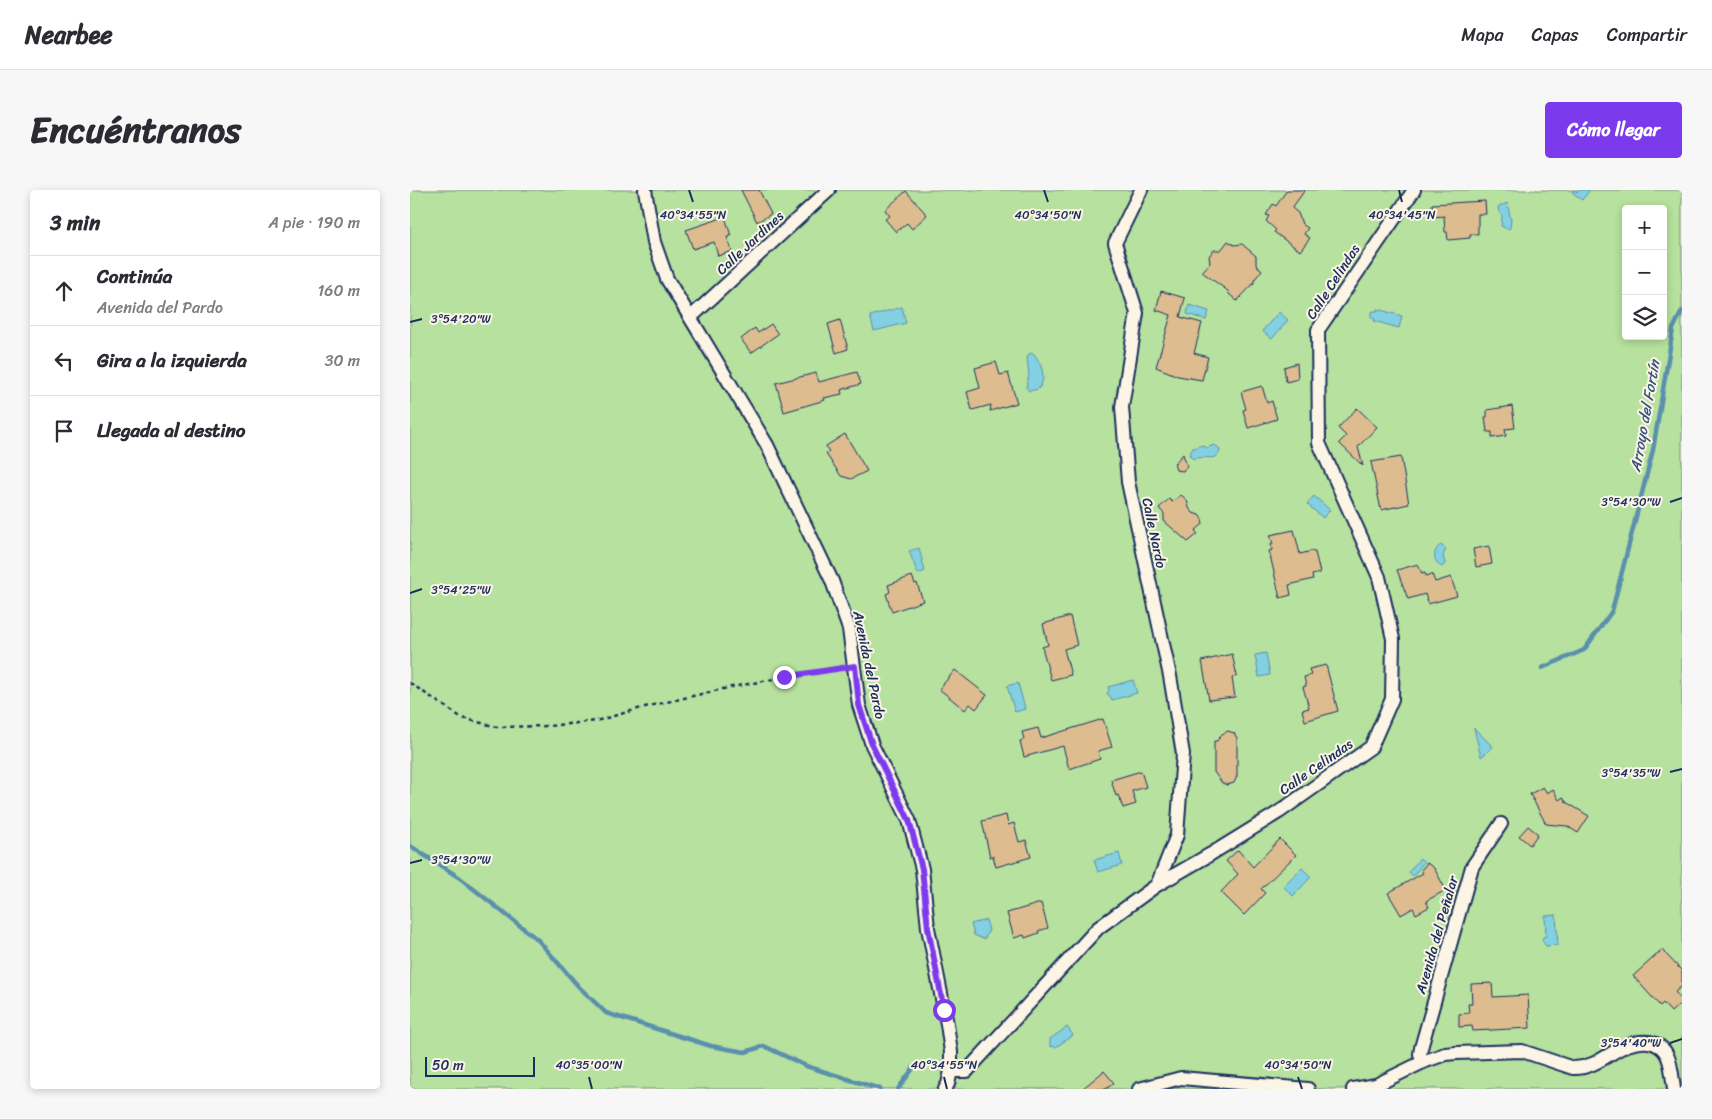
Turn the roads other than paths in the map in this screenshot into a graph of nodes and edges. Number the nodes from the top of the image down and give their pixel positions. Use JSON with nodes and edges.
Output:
{"nodes":[{"id":1,"x":645,"y":190,"type":"edge"},
{"id":2,"x":829,"y":190,"type":"edge"},
{"id":3,"x":1141,"y":190,"type":"edge"},
{"id":4,"x":1414,"y":190,"type":"edge"},
{"id":5,"x":691,"y":317,"type":"junction"},
{"id":6,"x":1502,"y":824,"type":"dead end"},
{"id":7,"x":1157,"y":885,"type":"junction"},
{"id":8,"x":1423,"y":1062,"type":"junction"},
{"id":9,"x":951,"y":1071,"type":"junction"},
{"id":10,"x":945,"y":1089,"type":"edge"},
{"id":11,"x":1139,"y":1089,"type":"edge"},
{"id":12,"x":1308,"y":1089,"type":"edge"},
{"id":13,"x":1353,"y":1089,"type":"edge"},
{"id":14,"x":1674,"y":1089,"type":"edge"}],
"edges":[{"from":1,"to":5,"type":"street","name":"Avenida del Pardo"},
{"from":2,"to":5,"type":"street","name":"Calle Jardines"},
{"from":3,"to":7,"type":"street","name":"Calle Nardo"},
{"from":4,"to":7,"type":"street","name":"Calle Celindas"},
{"from":5,"to":9,"type":"street","name":"Avenida del Pardo"},
{"from":6,"to":8,"type":"street","name":"Avenida del Peñalar"},
{"from":7,"to":9,"type":"street","name":"Calle Celindas"},
{"from":8,"to":13,"type":"street"},
{"from":8,"to":14,"type":"street"},
{"from":9,"to":10,"type":"street","name":"Avenida del Pardo"},
{"from":11,"to":12,"type":"street"}]}
